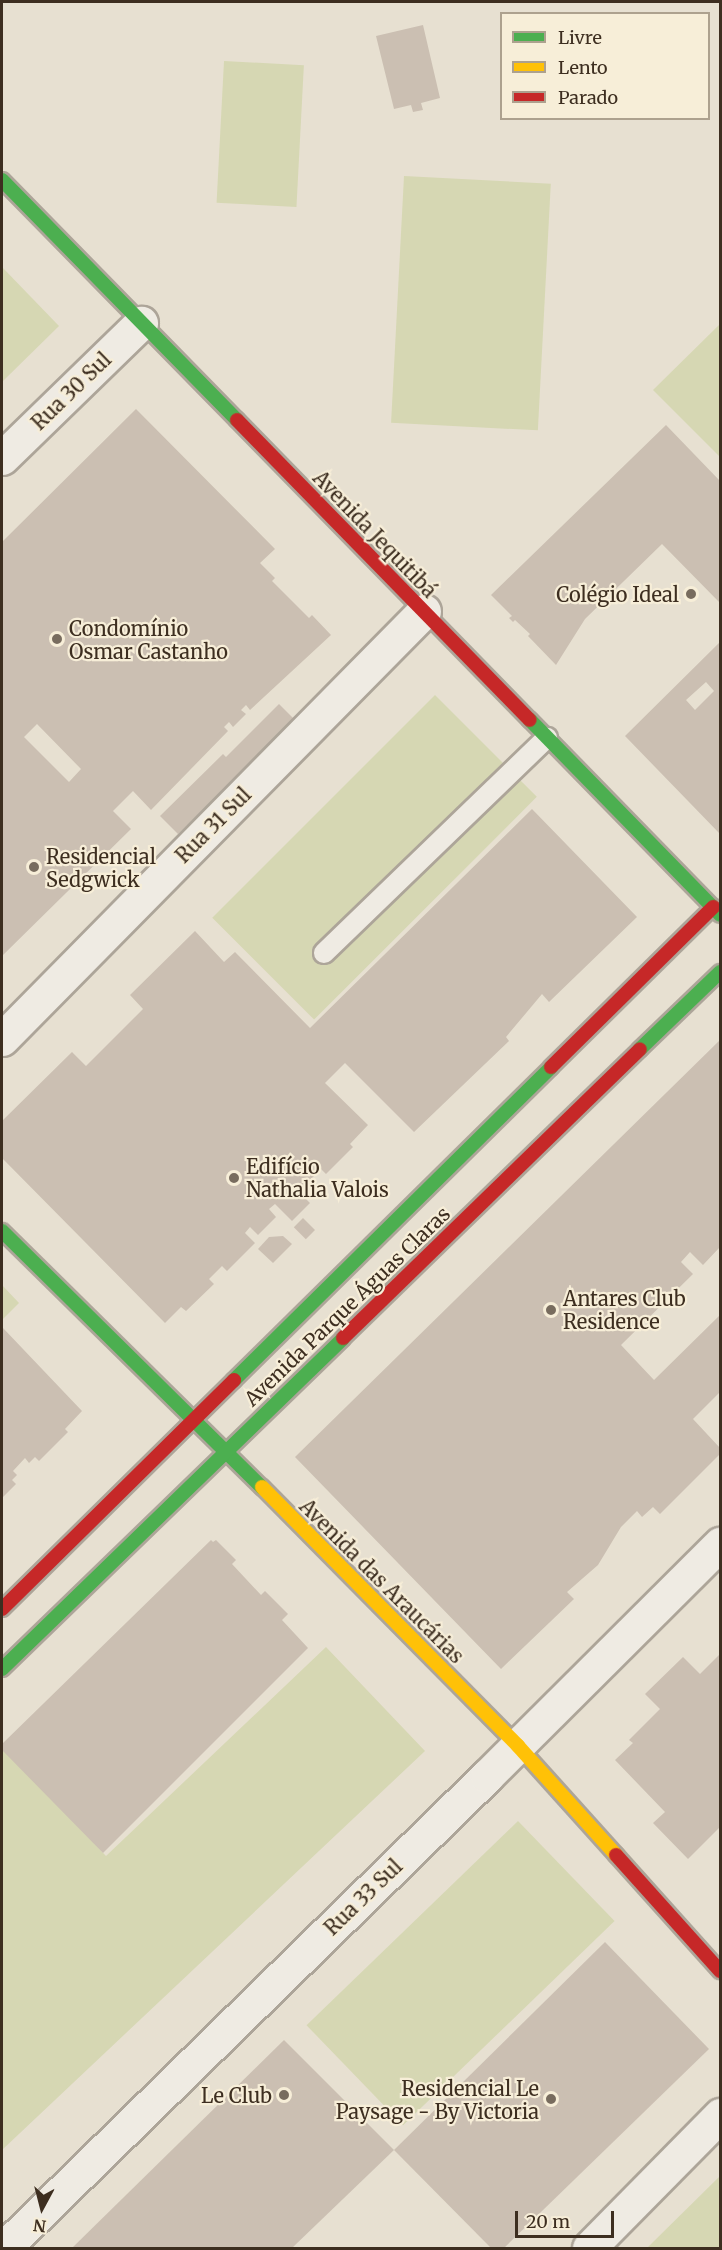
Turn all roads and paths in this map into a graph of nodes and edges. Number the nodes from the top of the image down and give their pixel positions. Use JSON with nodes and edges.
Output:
{"nodes":[{"id":1,"x":2,"y":180,"type":"edge"},
{"id":2,"x":141,"y":323,"type":"junction"},
{"id":3,"x":2,"y":458,"type":"edge"},
{"id":4,"x":424,"y":611,"type":"junction"},
{"id":5,"x":547,"y":738,"type":"junction"},
{"id":6,"x":717,"y":911,"type":"edge"},
{"id":7,"x":324,"y":953,"type":"dead end"},
{"id":8,"x":720,"y":972,"type":"edge"},
{"id":9,"x":586,"y":1031,"type":"junction"},
{"id":10,"x":2,"y":1039,"type":"edge"},
{"id":11,"x":600,"y":1045,"type":"dead end"},
{"id":12,"x":2,"y":1232,"type":"edge"},
{"id":13,"x":195,"y":1420,"type":"junction"},
{"id":14,"x":226,"y":1450,"type":"junction"},
{"id":15,"x":720,"y":1544,"type":"edge"},
{"id":16,"x":2,"y":1609,"type":"edge"},
{"id":17,"x":2,"y":1669,"type":"edge"},
{"id":18,"x":518,"y":1746,"type":"junction"},
{"id":19,"x":720,"y":1971,"type":"edge"},
{"id":20,"x":720,"y":2115,"type":"edge"},
{"id":21,"x":4,"y":2248,"type":"edge"},
{"id":22,"x":589,"y":2248,"type":"edge"}],
"edges":[{"from":1,"to":2,"type":"street","name":"Avenida Jequitibá"},
{"from":2,"to":3,"type":"street","name":"Rua 30 Sul"},
{"from":2,"to":4,"type":"street","name":"Avenida Jequitibá"},
{"from":4,"to":5,"type":"street","name":"Avenida Jequitibá"},
{"from":4,"to":10,"type":"street","name":"Rua 31 Sul"},
{"from":5,"to":6,"type":"street","name":"Avenida Jequitibá"},
{"from":5,"to":7,"type":"lane"},
{"from":6,"to":9,"type":"street","name":"Avenida Parque Águas Claras"},
{"from":8,"to":14,"type":"street","name":"Avenida Parque Águas Claras"},
{"from":9,"to":11,"type":"street"},
{"from":9,"to":13,"type":"street","name":"Avenida Parque Águas Claras"},
{"from":12,"to":13,"type":"street","name":"Avenida das Araucárias"},
{"from":13,"to":14,"type":"street","name":"Avenida das Araucárias"},
{"from":13,"to":16,"type":"street","name":"Avenida Parque Águas Claras"},
{"from":14,"to":17,"type":"street","name":"Avenida Parque Águas Claras"},
{"from":14,"to":18,"type":"street","name":"Avenida das Araucárias"},
{"from":15,"to":18,"type":"street","name":"Rua 33 Sul"},
{"from":18,"to":19,"type":"street","name":"Avenida das Araucárias"},
{"from":18,"to":21,"type":"street","name":"Rua 33 Sul"},
{"from":20,"to":22,"type":"street"}]}
